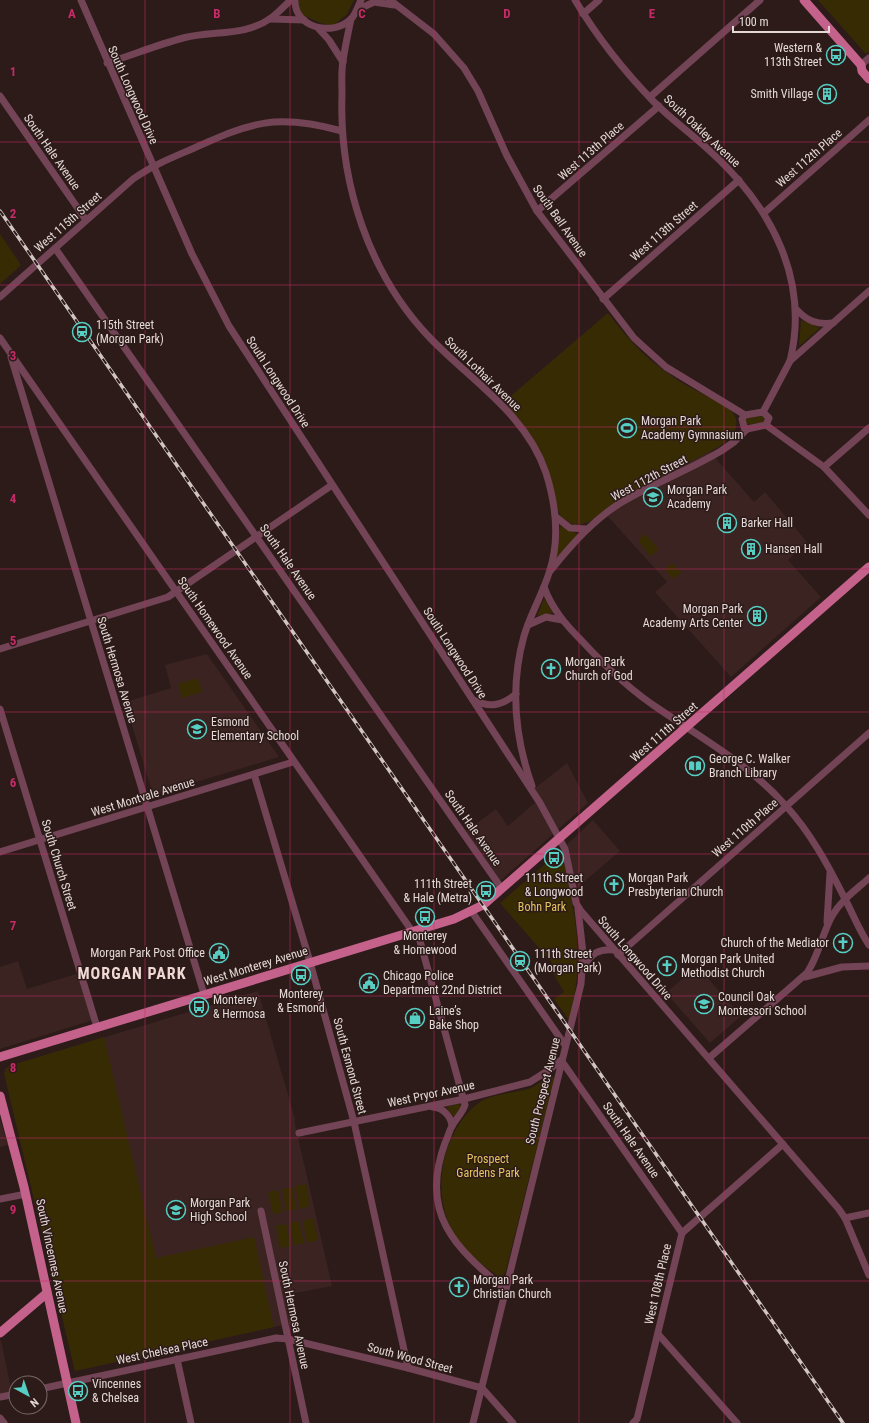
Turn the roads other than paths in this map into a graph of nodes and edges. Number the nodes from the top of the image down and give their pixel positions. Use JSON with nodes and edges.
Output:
{"nodes":[{"id":1,"x":81,"y":0,"type":"edge"},
{"id":2,"x":291,"y":0,"type":"edge"},
{"id":3,"x":295,"y":0,"type":"edge"},
{"id":4,"x":361,"y":0,"type":"edge"},
{"id":5,"x":390,"y":0,"type":"edge"},
{"id":6,"x":575,"y":0,"type":"edge"},
{"id":7,"x":599,"y":0,"type":"edge"},
{"id":8,"x":760,"y":0,"type":"edge"},
{"id":9,"x":804,"y":0,"type":"edge"},
{"id":10,"x":396,"y":6,"type":"junction"},
{"id":11,"x":357,"y":10,"type":"junction"},
{"id":12,"x":583,"y":14,"type":"junction"},
{"id":13,"x":270,"y":19,"type":"junction"},
{"id":14,"x":351,"y":19,"type":"junction"},
{"id":15,"x":304,"y":20,"type":"junction"},
{"id":16,"x":318,"y":28,"type":"junction"},
{"id":17,"x":869,"y":58,"type":"edge"},
{"id":18,"x":342,"y":62,"type":"junction"},
{"id":19,"x":107,"y":63,"type":"junction"},
{"id":20,"x":865,"y":66,"type":"edge"},
{"id":21,"x":869,"y":79,"type":"edge"},
{"id":22,"x":0,"y":96,"type":"edge"},
{"id":23,"x":650,"y":97,"type":"junction"},
{"id":24,"x":658,"y":106,"type":"junction"},
{"id":25,"x":869,"y":120,"type":"edge"},
{"id":26,"x":342,"y":130,"type":"junction"},
{"id":27,"x":152,"y":166,"type":"junction"},
{"id":28,"x":739,"y":180,"type":"junction"},
{"id":29,"x":537,"y":211,"type":"junction"},
{"id":30,"x":764,"y":213,"type":"junction"},
{"id":31,"x":86,"y":220,"type":"junction"},
{"id":32,"x":55,"y":248,"type":"junction"},
{"id":33,"x":869,"y":291,"type":"edge"},
{"id":34,"x":0,"y":297,"type":"edge"},
{"id":35,"x":603,"y":299,"type":"junction"},
{"id":36,"x":796,"y":309,"type":"junction"},
{"id":37,"x":833,"y":322,"type":"junction"},
{"id":38,"x":0,"y":338,"type":"edge"},
{"id":39,"x":10,"y":352,"type":"junction"},
{"id":40,"x":790,"y":361,"type":"junction"},
{"id":41,"x":763,"y":412,"type":"junction"},
{"id":42,"x":745,"y":415,"type":"junction"},
{"id":43,"x":766,"y":425,"type":"junction"},
{"id":44,"x":869,"y":428,"type":"edge"},
{"id":45,"x":747,"y":429,"type":"junction"},
{"id":46,"x":824,"y":467,"type":"junction"},
{"id":47,"x":332,"y":485,"type":"junction"},
{"id":48,"x":869,"y":515,"type":"edge"},
{"id":49,"x":556,"y":517,"type":"junction"},
{"id":50,"x":587,"y":529,"type":"junction"},
{"id":51,"x":257,"y":537,"type":"junction"},
{"id":52,"x":869,"y":567,"type":"edge"},
{"id":53,"x":550,"y":571,"type":"junction"},
{"id":54,"x":544,"y":588,"type":"junction"},
{"id":55,"x":177,"y":592,"type":"junction"},
{"id":56,"x":562,"y":620,"type":"junction"},
{"id":57,"x":91,"y":621,"type":"junction"},
{"id":58,"x":528,"y":625,"type":"junction"},
{"id":59,"x":0,"y":649,"type":"edge"},
{"id":60,"x":516,"y":694,"type":"junction"},
{"id":61,"x":472,"y":700,"type":"junction"},
{"id":62,"x":0,"y":709,"type":"edge"},
{"id":63,"x":687,"y":728,"type":"junction"},
{"id":64,"x":869,"y":733,"type":"edge"},
{"id":65,"x":293,"y":762,"type":"junction"},
{"id":66,"x":254,"y":774,"type":"junction"},
{"id":67,"x":540,"y":803,"type":"junction"},
{"id":68,"x":786,"y":806,"type":"junction"},
{"id":69,"x":147,"y":807,"type":"junction"},
{"id":70,"x":561,"y":838,"type":"junction"},
{"id":71,"x":40,"y":840,"type":"junction"},
{"id":72,"x":0,"y":852,"type":"edge"},
{"id":73,"x":830,"y":872,"type":"junction"},
{"id":74,"x":869,"y":878,"type":"edge"},
{"id":75,"x":502,"y":889,"type":"junction"},
{"id":76,"x":845,"y":899,"type":"junction"},
{"id":77,"x":576,"y":903,"type":"junction"},
{"id":78,"x":472,"y":912,"type":"junction"},
{"id":79,"x":826,"y":929,"type":"junction"},
{"id":80,"x":414,"y":931,"type":"junction"},
{"id":81,"x":869,"y":945,"type":"edge"},
{"id":82,"x":616,"y":952,"type":"junction"},
{"id":83,"x":310,"y":962,"type":"junction"},
{"id":84,"x":869,"y":966,"type":"edge"},
{"id":85,"x":583,"y":968,"type":"junction"},
{"id":86,"x":802,"y":978,"type":"junction"},
{"id":87,"x":204,"y":994,"type":"junction"},
{"id":88,"x":97,"y":1027,"type":"junction"},
{"id":89,"x":565,"y":1045,"type":"junction"},
{"id":90,"x":0,"y":1056,"type":"edge"},
{"id":91,"x":709,"y":1058,"type":"junction"},
{"id":92,"x":561,"y":1060,"type":"junction"},
{"id":93,"x":0,"y":1096,"type":"edge"},
{"id":94,"x":464,"y":1099,"type":"junction"},
{"id":95,"x":428,"y":1107,"type":"junction"},
{"id":96,"x":354,"y":1122,"type":"junction"},
{"id":97,"x":452,"y":1126,"type":"junction"},
{"id":98,"x":299,"y":1133,"type":"dead end"},
{"id":99,"x":783,"y":1144,"type":"junction"},
{"id":100,"x":26,"y":1194,"type":"junction"},
{"id":101,"x":0,"y":1199,"type":"edge"},
{"id":102,"x":261,"y":1211,"type":"dead end"},
{"id":103,"x":869,"y":1213,"type":"edge"},
{"id":104,"x":845,"y":1218,"type":"junction"},
{"id":105,"x":682,"y":1234,"type":"junction"},
{"id":106,"x":869,"y":1275,"type":"edge"},
{"id":107,"x":506,"y":1290,"type":"junction"},
{"id":108,"x":47,"y":1293,"type":"junction"},
{"id":109,"x":0,"y":1333,"type":"edge"},
{"id":110,"x":658,"y":1334,"type":"junction"},
{"id":111,"x":288,"y":1339,"type":"junction"},
{"id":112,"x":177,"y":1359,"type":"junction"},
{"id":113,"x":408,"y":1368,"type":"junction"},
{"id":114,"x":67,"y":1383,"type":"junction"},
{"id":115,"x":48,"y":1387,"type":"edge"},
{"id":116,"x":482,"y":1388,"type":"junction"},
{"id":117,"x":0,"y":1418,"type":"edge"},
{"id":118,"x":4,"y":1423,"type":"edge"},
{"id":119,"x":76,"y":1423,"type":"edge"},
{"id":120,"x":191,"y":1423,"type":"edge"},
{"id":121,"x":306,"y":1423,"type":"edge"},
{"id":122,"x":473,"y":1423,"type":"edge"},
{"id":123,"x":513,"y":1423,"type":"edge"},
{"id":124,"x":633,"y":1423,"type":"edge"},
{"id":125,"x":737,"y":1423,"type":"edge"}],
"edges":[{"from":1,"to":19,"type":"street","name":"South Longwood Drive"},
{"from":2,"to":13,"type":"street"},
{"from":3,"to":15,"type":"street"},
{"from":4,"to":11,"type":"street"},
{"from":5,"to":10,"type":"street","name":"South Bell Avenue"},
{"from":6,"to":12,"type":"street","name":"South Oakley Avenue"},
{"from":7,"to":12,"type":"street"},
{"from":8,"to":23,"type":"street"},
{"from":9,"to":20,"type":"main road"},
{"from":10,"to":11,"type":"street","name":"South Bell Avenue"},
{"from":10,"to":29,"type":"street","name":"South Bell Avenue"},
{"from":11,"to":14,"type":"street"},
{"from":12,"to":23,"type":"street","name":"South Oakley Avenue"},
{"from":13,"to":15,"type":"street"},
{"from":13,"to":19,"type":"street"},
{"from":14,"to":16,"type":"street"},
{"from":14,"to":18,"type":"street","name":"South Lothair Avenue"},
{"from":15,"to":16,"type":"street"},
{"from":16,"to":18,"type":"street"},
{"from":17,"to":20,"type":"street"},
{"from":18,"to":26,"type":"street","name":"South Lothair Avenue"},
{"from":19,"to":27,"type":"street","name":"South Longwood Drive"},
{"from":20,"to":21,"type":"main road"},
{"from":22,"to":31,"type":"street","name":"South Hale Avenue"},
{"from":23,"to":24,"type":"street","name":"South Oakley Avenue"},
{"from":24,"to":28,"type":"street","name":"South Oakley Avenue"},
{"from":24,"to":29,"type":"street","name":"West 113th Place"},
{"from":25,"to":30,"type":"street","name":"West 112th Place"},
{"from":26,"to":27,"type":"street","name":"West 115th Street"},
{"from":26,"to":49,"type":"street","name":"South Lothair Avenue"},
{"from":27,"to":31,"type":"street","name":"West 115th Street"},
{"from":27,"to":47,"type":"street","name":"South Longwood Drive"},
{"from":28,"to":30,"type":"street","name":"South Oakley Avenue"},
{"from":28,"to":35,"type":"street","name":"West 113th Street"},
{"from":29,"to":35,"type":"street","name":"South Bell Avenue"},
{"from":30,"to":36,"type":"street","name":"South Oakley Avenue"},
{"from":31,"to":32,"type":"street","name":"West 115th Street"},
{"from":32,"to":34,"type":"street","name":"West 115th Street"},
{"from":32,"to":51,"type":"street","name":"South Hale Avenue"},
{"from":33,"to":37,"type":"street"},
{"from":35,"to":42,"type":"street","name":"South Bell Avenue"},
{"from":36,"to":37,"type":"street"},
{"from":36,"to":40,"type":"street","name":"South Oakley Avenue"},
{"from":37,"to":40,"type":"street"},
{"from":38,"to":39,"type":"street","name":"South Homewood Avenue"},
{"from":39,"to":55,"type":"street","name":"South Homewood Avenue"},
{"from":39,"to":57,"type":"street","name":"South Hermosa Avenue"},
{"from":40,"to":41,"type":"street"},
{"from":41,"to":42,"type":"street"},
{"from":41,"to":43,"type":"street"},
{"from":42,"to":45,"type":"street"},
{"from":43,"to":45,"type":"street"},
{"from":43,"to":46,"type":"street"},
{"from":44,"to":46,"type":"street"},
{"from":45,"to":50,"type":"street","name":"West 112th Street"},
{"from":46,"to":48,"type":"street"},
{"from":47,"to":51,"type":"street"},
{"from":47,"to":61,"type":"street","name":"South Longwood Drive"},
{"from":49,"to":50,"type":"street"},
{"from":49,"to":53,"type":"street","name":"South Lothair Avenue"},
{"from":50,"to":53,"type":"street","name":"West 112th Street"},
{"from":51,"to":55,"type":"street"},
{"from":51,"to":75,"type":"street","name":"South Hale Avenue"},
{"from":52,"to":63,"type":"main road","name":"West 111th Street"},
{"from":53,"to":54,"type":"street","name":"South Lothair Avenue"},
{"from":54,"to":56,"type":"street"},
{"from":54,"to":58,"type":"street","name":"South Lothair Avenue"},
{"from":55,"to":57,"type":"street"},
{"from":55,"to":65,"type":"street","name":"South Homewood Avenue"},
{"from":56,"to":58,"type":"street"},
{"from":56,"to":63,"type":"street"},
{"from":57,"to":59,"type":"street"},
{"from":57,"to":69,"type":"street","name":"South Hermosa Avenue"},
{"from":58,"to":60,"type":"street","name":"South Lothair Avenue"},
{"from":60,"to":61,"type":"street"},
{"from":60,"to":67,"type":"street","name":"South Lothair Avenue"},
{"from":61,"to":67,"type":"street","name":"South Longwood Drive"},
{"from":62,"to":71,"type":"street","name":"South Church Street"},
{"from":63,"to":68,"type":"street"},
{"from":63,"to":70,"type":"main road","name":"West 111th Street"},
{"from":64,"to":68,"type":"street","name":"West 110th Place"},
{"from":65,"to":66,"type":"street","name":"West Montvale Avenue"},
{"from":65,"to":80,"type":"street","name":"South Homewood Avenue"},
{"from":66,"to":69,"type":"street","name":"West Montvale Avenue"},
{"from":66,"to":83,"type":"street","name":"South Esmond Street"},
{"from":67,"to":70,"type":"street","name":"South Longwood Drive"},
{"from":68,"to":73,"type":"street"},
{"from":68,"to":82,"type":"street","name":"West 110th Place"},
{"from":69,"to":71,"type":"street","name":"West Montvale Avenue"},
{"from":69,"to":87,"type":"street","name":"South Hermosa Avenue"},
{"from":70,"to":75,"type":"main road","name":"West 111th Street"},
{"from":70,"to":77,"type":"street","name":"South Longwood Drive"},
{"from":71,"to":72,"type":"street","name":"West Montvale Avenue"},
{"from":71,"to":88,"type":"street","name":"South Church Street"},
{"from":73,"to":76,"type":"street"},
{"from":73,"to":79,"type":"street"},
{"from":74,"to":76,"type":"street"},
{"from":75,"to":78,"type":"main road","name":"West 111th Street"},
{"from":76,"to":79,"type":"street"},
{"from":76,"to":81,"type":"street"},
{"from":77,"to":82,"type":"street","name":"South Longwood Drive"},
{"from":77,"to":85,"type":"street","name":"South Prospect Avenue"},
{"from":78,"to":80,"type":"main road","name":"West Monterey Avenue"},
{"from":78,"to":89,"type":"street"},
{"from":79,"to":86,"type":"street"},
{"from":80,"to":83,"type":"main road","name":"West Monterey Avenue"},
{"from":80,"to":94,"type":"street","name":"South Homewood Avenue"},
{"from":82,"to":85,"type":"street"},
{"from":82,"to":91,"type":"street","name":"South Longwood Drive"},
{"from":83,"to":87,"type":"main road","name":"West Monterey Avenue"},
{"from":83,"to":96,"type":"street","name":"South Esmond Street"},
{"from":84,"to":86,"type":"street"},
{"from":85,"to":89,"type":"street","name":"South Prospect Avenue"},
{"from":86,"to":91,"type":"street"},
{"from":87,"to":88,"type":"main road","name":"West Monterey Avenue"},
{"from":88,"to":90,"type":"main road","name":"West Monterey Avenue"},
{"from":89,"to":92,"type":"street","name":"South Prospect Avenue"},
{"from":91,"to":99,"type":"street","name":"South Longwood Drive"},
{"from":92,"to":94,"type":"street","name":"West Pryor Avenue"},
{"from":92,"to":105,"type":"street","name":"South Hale Avenue"},
{"from":92,"to":107,"type":"street","name":"South Prospect Avenue"},
{"from":93,"to":100,"type":"main road","name":"South Vincennes Avenue"},
{"from":94,"to":95,"type":"street","name":"West Pryor Avenue"},
{"from":94,"to":97,"type":"street"},
{"from":95,"to":96,"type":"street","name":"West Pryor Avenue"},
{"from":95,"to":97,"type":"street"},
{"from":96,"to":98,"type":"street","name":"West Pryor Avenue"},
{"from":96,"to":113,"type":"street","name":"South Esmond Street"},
{"from":97,"to":107,"type":"street"},
{"from":99,"to":104,"type":"street","name":"South Longwood Drive"},
{"from":99,"to":105,"type":"street","name":"West 108th Place"},
{"from":100,"to":101,"type":"street"},
{"from":100,"to":108,"type":"main road","name":"South Vincennes Avenue"},
{"from":102,"to":111,"type":"street","name":"South Hermosa Avenue"},
{"from":103,"to":104,"type":"street"},
{"from":104,"to":106,"type":"street","name":"South Longwood Drive"},
{"from":105,"to":110,"type":"street","name":"West 108th Place"},
{"from":107,"to":116,"type":"street","name":"South Prospect Avenue"},
{"from":108,"to":109,"type":"main road"},
{"from":108,"to":114,"type":"main road","name":"South Vincennes Avenue"},
{"from":110,"to":124,"type":"street","name":"West 108th Place"},
{"from":110,"to":125,"type":"street"},
{"from":111,"to":112,"type":"street","name":"West Chelsea Place"},
{"from":111,"to":113,"type":"street","name":"South Wood Street"},
{"from":111,"to":121,"type":"street","name":"South Hermosa Avenue"},
{"from":112,"to":114,"type":"street","name":"West Chelsea Place"},
{"from":112,"to":120,"type":"street"},
{"from":113,"to":116,"type":"street","name":"South Wood Street"},
{"from":114,"to":115,"type":"street","name":"West Chelsea Place"},
{"from":114,"to":119,"type":"main road","name":"South Vincennes Avenue"},
{"from":116,"to":122,"type":"street","name":"South Prospect Avenue"},
{"from":116,"to":123,"type":"street"},
{"from":117,"to":118,"type":"street"}]}
